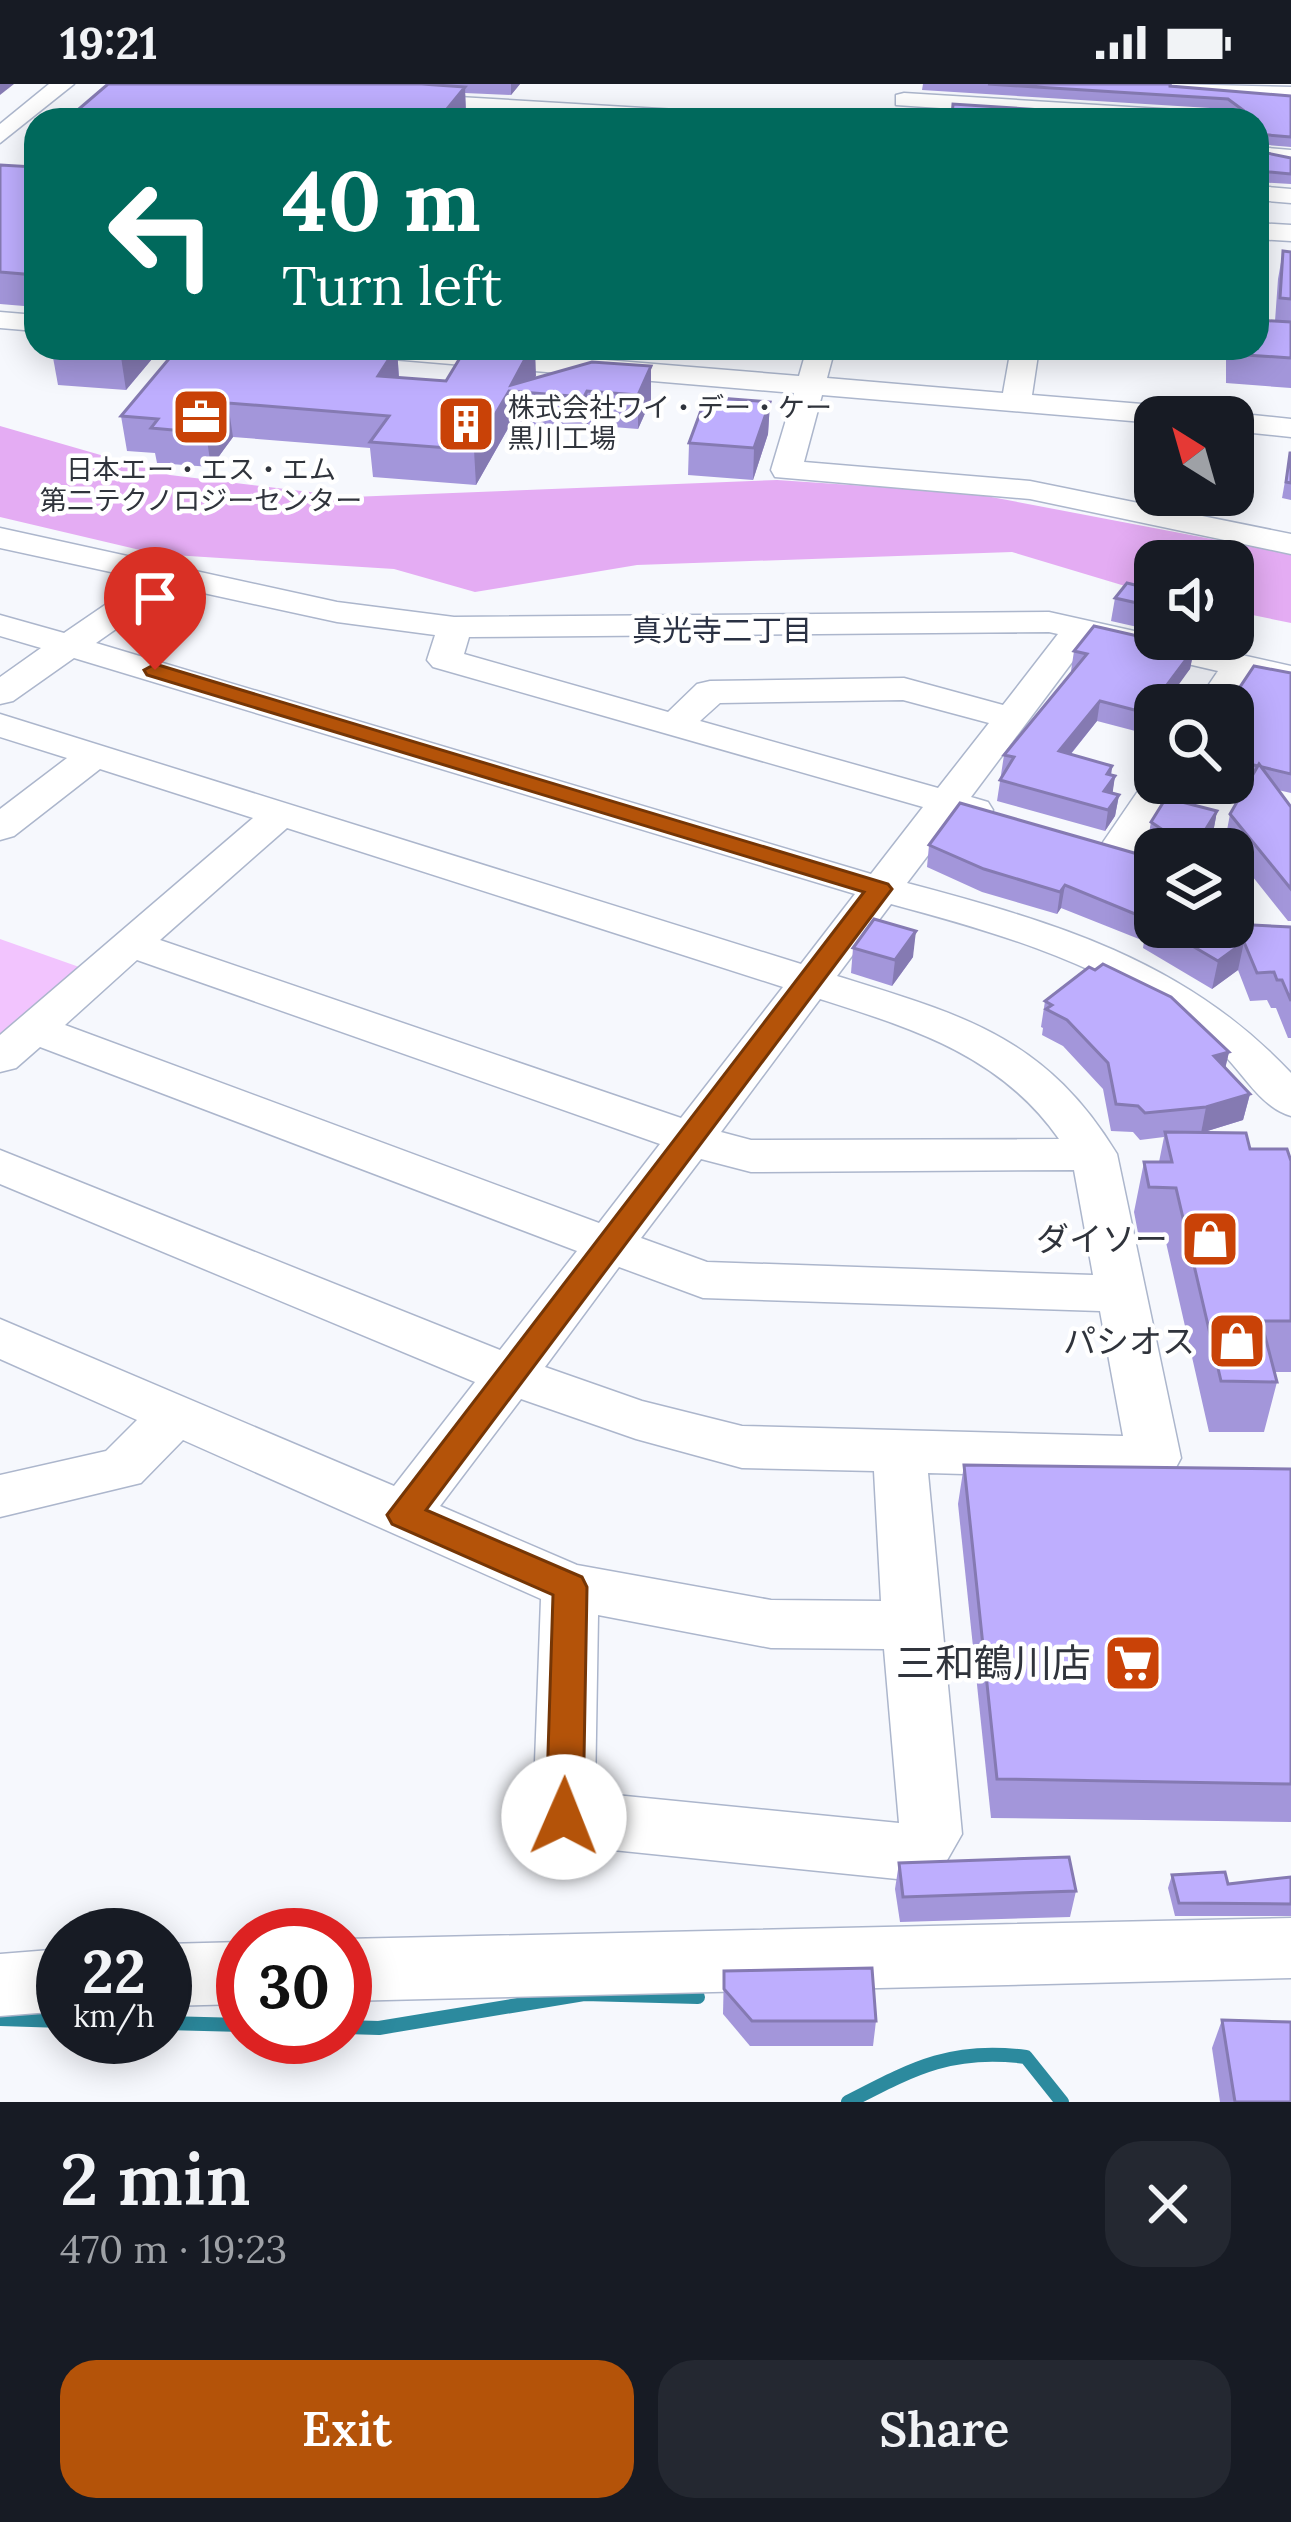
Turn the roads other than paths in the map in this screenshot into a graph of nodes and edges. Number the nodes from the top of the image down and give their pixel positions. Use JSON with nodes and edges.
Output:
{"nodes":[{"id":1,"x":63,"y":84,"type":"edge"},
{"id":2,"x":1061,"y":84,"type":"edge"},
{"id":3,"x":1156,"y":87,"type":"edge"},
{"id":4,"x":980,"y":94,"type":"edge"},
{"id":5,"x":1291,"y":94,"type":"edge"},
{"id":6,"x":411,"y":95,"type":"edge"},
{"id":7,"x":904,"y":101,"type":"edge"},
{"id":8,"x":34,"y":108,"type":"edge"},
{"id":9,"x":611,"y":108,"type":"edge"},
{"id":10,"x":1052,"y":108,"type":"joint"},
{"id":11,"x":24,"y":116,"type":"edge"},
{"id":12,"x":0,"y":136,"type":"edge"},
{"id":13,"x":611,"y":360,"type":"edge"},
{"id":14,"x":817,"y":360,"type":"edge"},
{"id":15,"x":1023,"y":360,"type":"edge"},
{"id":16,"x":809,"y":385,"type":"junction"},
{"id":17,"x":1016,"y":403,"type":"junction"},
{"id":18,"x":1134,"y":412,"type":"edge"},
{"id":19,"x":1254,"y":424,"type":"edge"},
{"id":20,"x":1291,"y":428,"type":"edge"},
{"id":21,"x":0,"y":538,"type":"edge"},
{"id":22,"x":1291,"y":544,"type":"edge"},
{"id":23,"x":166,"y":578,"type":"junction"},
{"id":24,"x":0,"y":625,"type":"edge"},
{"id":25,"x":454,"y":626,"type":"junction"},
{"id":26,"x":1079,"y":629,"type":"junction"},
{"id":27,"x":71,"y":646,"type":"junction"},
{"id":28,"x":1239,"y":666,"type":"junction"},
{"id":29,"x":1291,"y":677,"type":"edge"},
{"id":30,"x":1227,"y":684,"type":"edge"},
{"id":31,"x":0,"y":693,"type":"edge"},
{"id":32,"x":1011,"y":718,"type":"junction"},
{"id":33,"x":0,"y":724,"type":"edge"},
{"id":34,"x":675,"y":725,"type":"junction"},
{"id":35,"x":95,"y":755,"type":"junction"},
{"id":36,"x":947,"y":802,"type":"junction"},
{"id":37,"x":1148,"y":804,"type":"edge"},
{"id":38,"x":280,"y":814,"type":"junction"},
{"id":39,"x":1013,"y":821,"type":"edge"},
{"id":40,"x":0,"y":828,"type":"edge"},
{"id":41,"x":1076,"y":839,"type":"edge"},
{"id":42,"x":1117,"y":851,"type":"junction"},
{"id":43,"x":1134,"y":858,"type":"edge"},
{"id":44,"x":880,"y":889,"type":"junction"},
{"id":45,"x":131,"y":944,"type":"junction"},
{"id":46,"x":811,"y":981,"type":"junction"},
{"id":47,"x":17,"y":1044,"type":"edge"},
{"id":48,"x":1291,"y":1101,"type":"edge"},
{"id":49,"x":691,"y":1138,"type":"junction"},
{"id":50,"x":1094,"y":1154,"type":"junction"},
{"id":51,"x":0,"y":1166,"type":"edge"},
{"id":52,"x":609,"y":1245,"type":"junction"},
{"id":53,"x":1122,"y":1294,"type":"junction"},
{"id":54,"x":0,"y":1338,"type":"edge"},
{"id":55,"x":510,"y":1375,"type":"junction"},
{"id":56,"x":175,"y":1415,"type":"junction"},
{"id":57,"x":900,"y":1451,"type":"junction"},
{"id":58,"x":0,"y":1496,"type":"edge"},
{"id":59,"x":404,"y":1515,"type":"junction"},
{"id":60,"x":570,"y":1587,"type":"junction"},
{"id":61,"x":911,"y":1625,"type":"junction"},
{"id":62,"x":1291,"y":1948,"type":"edge"},
{"id":63,"x":372,"y":1969,"type":"edge"},
{"id":64,"x":36,"y":1982,"type":"edge"},
{"id":65,"x":0,"y":1984,"type":"edge"}],
"edges":[{"from":1,"to":8,"type":"street"},
{"from":2,"to":10,"type":"street"},
{"from":3,"to":5,"type":"street"},
{"from":4,"to":7,"type":"street"},
{"from":4,"to":10,"type":"street"},
{"from":6,"to":9,"type":"street"},
{"from":11,"to":12,"type":"street"},
{"from":13,"to":16,"type":"street"},
{"from":14,"to":16,"type":"street"},
{"from":15,"to":17,"type":"street"},
{"from":16,"to":17,"type":"street"},
{"from":16,"to":22,"type":"street"},
{"from":17,"to":18,"type":"street"},
{"from":19,"to":20,"type":"street"},
{"from":21,"to":23,"type":"street"},
{"from":23,"to":25,"type":"street"},
{"from":23,"to":27,"type":"street"},
{"from":24,"to":27,"type":"street"},
{"from":25,"to":26,"type":"street"},
{"from":25,"to":34,"type":"street"},
{"from":26,"to":28,"type":"street"},
{"from":26,"to":32,"type":"street"},
{"from":27,"to":31,"type":"street"},
{"from":27,"to":44,"type":"street"},
{"from":28,"to":29,"type":"street"},
{"from":28,"to":30,"type":"street"},
{"from":32,"to":34,"type":"street"},
{"from":32,"to":36,"type":"street"},
{"from":33,"to":35,"type":"street"},
{"from":34,"to":36,"type":"street"},
{"from":35,"to":38,"type":"street"},
{"from":35,"to":40,"type":"street"},
{"from":36,"to":39,"type":"street"},
{"from":36,"to":44,"type":"street"},
{"from":37,"to":42,"type":"street"},
{"from":38,"to":45,"type":"street"},
{"from":38,"to":46,"type":"street"},
{"from":41,"to":42,"type":"street"},
{"from":42,"to":43,"type":"street"},
{"from":44,"to":46,"type":"street"},
{"from":44,"to":48,"type":"street"},
{"from":45,"to":47,"type":"street"},
{"from":45,"to":49,"type":"street"},
{"from":46,"to":49,"type":"street"},
{"from":46,"to":50,"type":"street"},
{"from":47,"to":52,"type":"street"},
{"from":49,"to":50,"type":"street"},
{"from":49,"to":52,"type":"street"},
{"from":50,"to":53,"type":"street"},
{"from":51,"to":55,"type":"street"},
{"from":52,"to":53,"type":"street"},
{"from":52,"to":55,"type":"street"},
{"from":53,"to":57,"type":"street"},
{"from":54,"to":56,"type":"street"},
{"from":55,"to":57,"type":"street"},
{"from":55,"to":59,"type":"street"},
{"from":56,"to":58,"type":"street"},
{"from":56,"to":59,"type":"street"},
{"from":57,"to":61,"type":"street"},
{"from":59,"to":60,"type":"street"},
{"from":60,"to":61,"type":"street"},
{"from":60,"to":61,"type":"street"},
{"from":62,"to":63,"type":"street"},
{"from":64,"to":65,"type":"street"}]}
